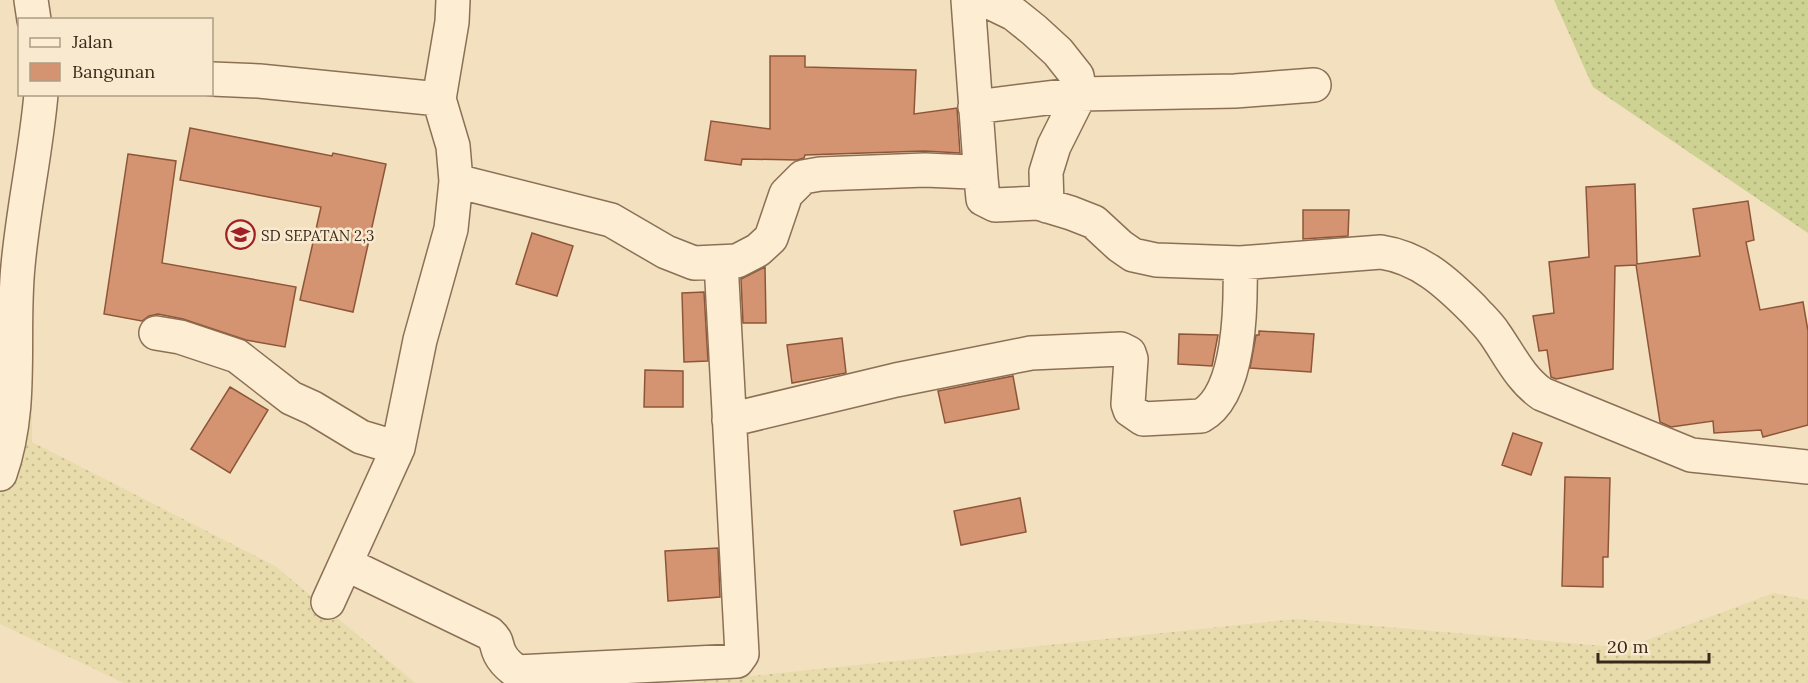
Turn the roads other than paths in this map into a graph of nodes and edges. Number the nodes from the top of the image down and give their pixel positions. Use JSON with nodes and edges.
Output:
{"nodes":[{"id":1,"x":32,"y":0,"type":"edge"},
{"id":2,"x":453,"y":0,"type":"edge"},
{"id":3,"x":968,"y":0,"type":"edge"},
{"id":4,"x":985,"y":0,"type":"edge"},
{"id":5,"x":34,"y":18,"type":"edge"},
{"id":6,"x":213,"y":79,"type":"edge"},
{"id":7,"x":1314,"y":85,"type":"dead end"},
{"id":8,"x":1080,"y":94,"type":"junction"},
{"id":9,"x":41,"y":96,"type":"edge"},
{"id":10,"x":439,"y":99,"type":"junction"},
{"id":11,"x":975,"y":107,"type":"junction"},
{"id":12,"x":981,"y":178,"type":"junction"},
{"id":13,"x":456,"y":181,"type":"junction"},
{"id":14,"x":1047,"y":206,"type":"junction"},
{"id":15,"x":721,"y":262,"type":"junction"},
{"id":16,"x":1240,"y":263,"type":"junction"},
{"id":17,"x":156,"y":333,"type":"dead end"},
{"id":18,"x":729,"y":420,"type":"junction"},
{"id":19,"x":398,"y":448,"type":"junction"},
{"id":20,"x":1808,"y":467,"type":"edge"},
{"id":21,"x":0,"y":474,"type":"edge"},
{"id":22,"x":345,"y":564,"type":"junction"},
{"id":23,"x":328,"y":603,"type":"dead end"}],
"edges":[{"from":1,"to":5,"type":"street"},
{"from":2,"to":10,"type":"street"},
{"from":3,"to":11,"type":"street"},
{"from":4,"to":8,"type":"street"},
{"from":6,"to":10,"type":"street"},
{"from":7,"to":8,"type":"street"},
{"from":8,"to":11,"type":"street"},
{"from":8,"to":14,"type":"street"},
{"from":9,"to":21,"type":"street"},
{"from":10,"to":13,"type":"street"},
{"from":11,"to":12,"type":"street"},
{"from":12,"to":14,"type":"street"},
{"from":12,"to":15,"type":"street"},
{"from":13,"to":15,"type":"street"},
{"from":13,"to":19,"type":"street"},
{"from":14,"to":16,"type":"street"},
{"from":15,"to":18,"type":"street"},
{"from":16,"to":18,"type":"street"},
{"from":16,"to":20,"type":"street"},
{"from":17,"to":19,"type":"street"},
{"from":18,"to":22,"type":"street"},
{"from":19,"to":22,"type":"street"},
{"from":22,"to":23,"type":"street"}]}
